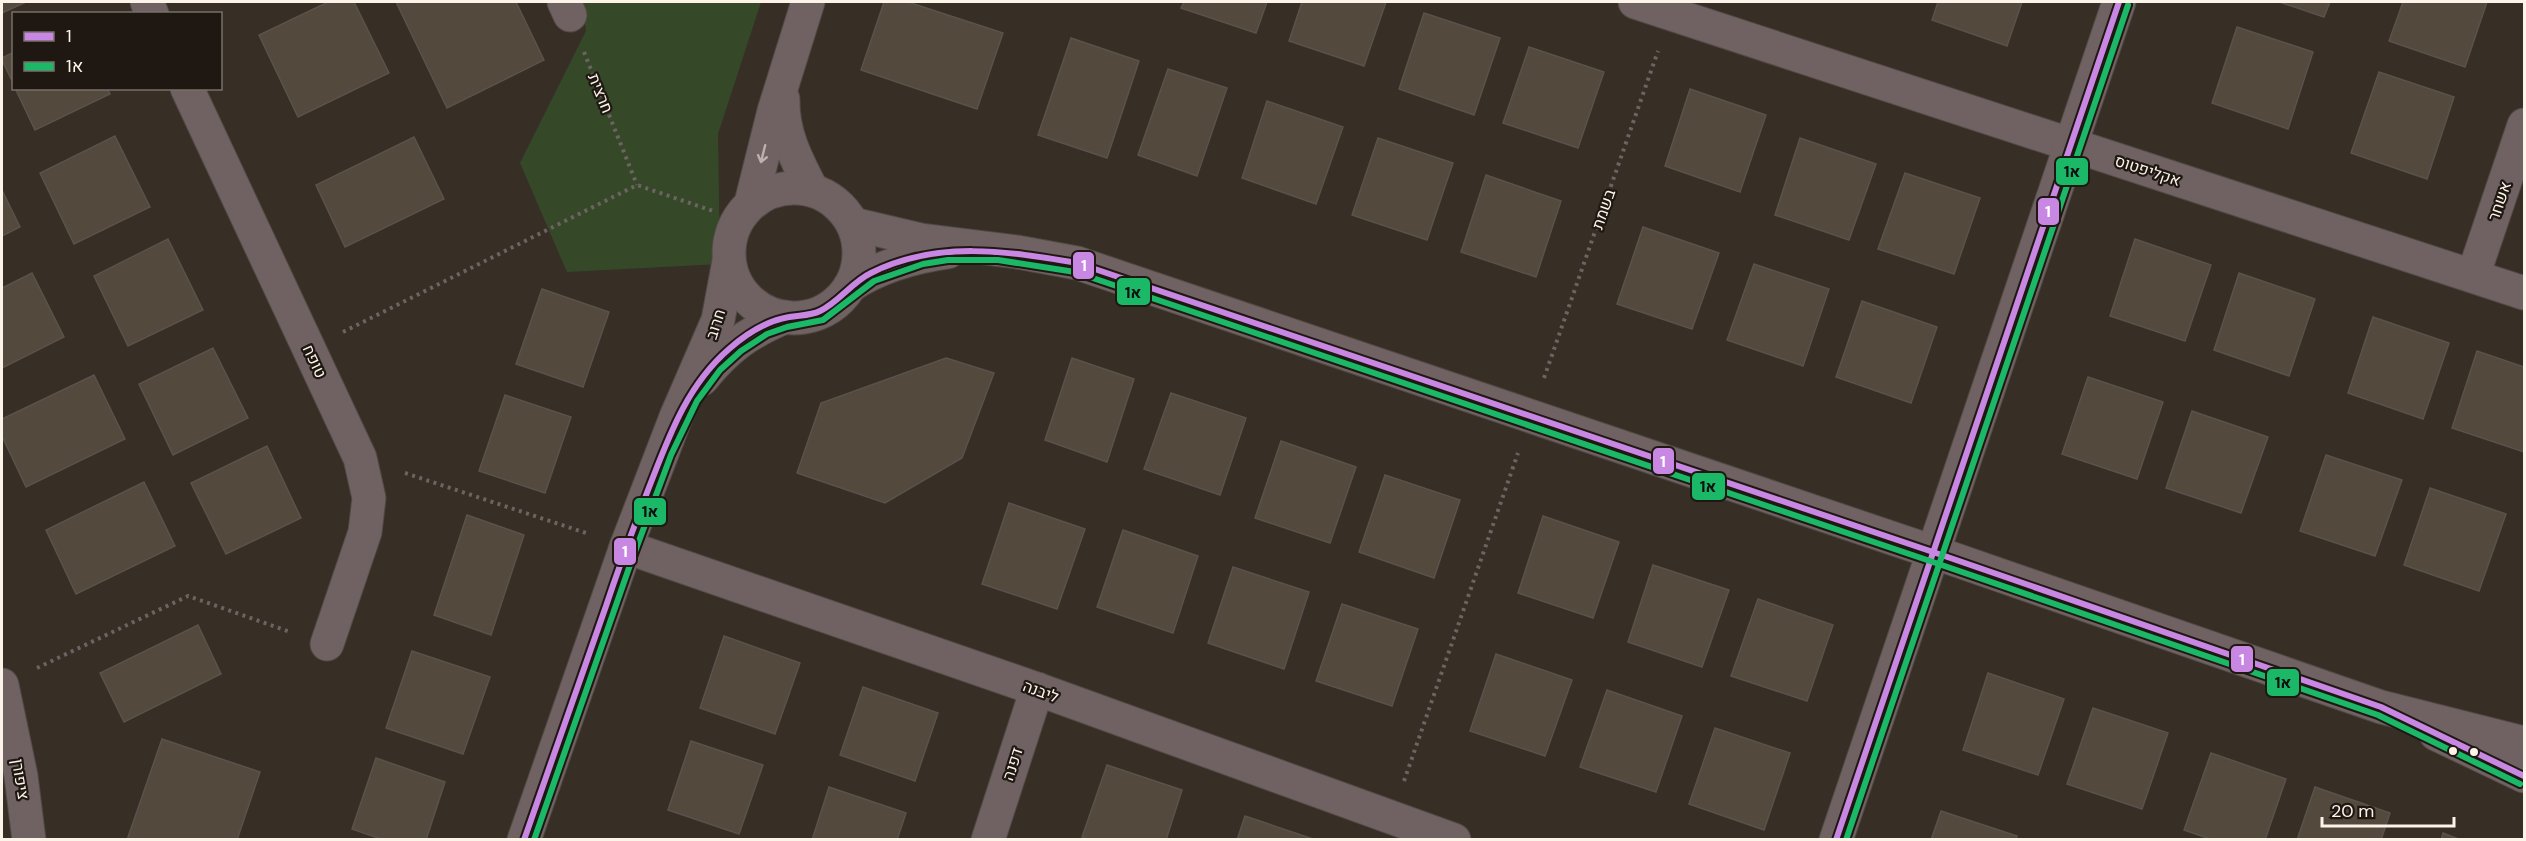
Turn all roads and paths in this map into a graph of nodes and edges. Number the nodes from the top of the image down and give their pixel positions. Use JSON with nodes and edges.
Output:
{"nodes":[{"id":1,"x":808,"y":2,"type":"edge"},
{"id":2,"x":1635,"y":2,"type":"edge"},
{"id":3,"x":2120,"y":2,"type":"edge"},
{"id":4,"x":1673,"y":7,"type":"edge"},
{"id":5,"x":567,"y":8,"type":"edge"},
{"id":6,"x":784,"y":77,"type":"junction"},
{"id":7,"x":188,"y":90,"type":"edge"},
{"id":8,"x":2524,"y":125,"type":"edge"},
{"id":9,"x":2071,"y":144,"type":"junction"},
{"id":10,"x":637,"y":185,"type":"junction"},
{"id":11,"x":812,"y":190,"type":"junction"},
{"id":12,"x":744,"y":211,"type":"junction"},
{"id":13,"x":853,"y":224,"type":"junction"},
{"id":14,"x":980,"y":248,"type":"junction"},
{"id":15,"x":729,"y":261,"type":"junction"},
{"id":16,"x":2473,"y":276,"type":"junction"},
{"id":17,"x":850,"y":286,"type":"junction"},
{"id":18,"x":2524,"y":293,"type":"edge"},
{"id":19,"x":785,"y":318,"type":"junction"},
{"id":20,"x":309,"y":349,"type":"junction"},
{"id":21,"x":1531,"y":416,"type":"junction"},
{"id":22,"x":676,"y":417,"type":"junction"},
{"id":23,"x":360,"y":458,"type":"junction"},
{"id":24,"x":627,"y":547,"type":"junction"},
{"id":25,"x":1933,"y":552,"type":"junction"},
{"id":26,"x":327,"y":644,"type":"joint"},
{"id":27,"x":2,"y":685,"type":"edge"},
{"id":28,"x":1037,"y":689,"type":"junction"},
{"id":29,"x":2381,"y":707,"type":"junction"},
{"id":30,"x":2524,"y":743,"type":"edge"},
{"id":31,"x":2524,"y":776,"type":"edge"},
{"id":32,"x":1388,"y":829,"type":"edge"},
{"id":33,"x":28,"y":840,"type":"edge"},
{"id":34,"x":524,"y":840,"type":"edge"},
{"id":35,"x":988,"y":840,"type":"edge"},
{"id":36,"x":1454,"y":840,"type":"edge"},
{"id":37,"x":1836,"y":840,"type":"edge"}],
"edges":[{"from":1,"to":6,"type":"street"},
{"from":2,"to":4,"type":"street","name":"אקליפטוס"},
{"from":3,"to":9,"type":"street"},
{"from":4,"to":9,"type":"street","name":"אקליפטוס"},
{"from":4,"to":21,"type":"path","name":"בשמת"},
{"from":5,"to":10,"type":"path","name":"חרצית"},
{"from":6,"to":11,"type":"street"},
{"from":6,"to":12,"type":"street","one_way":true},
{"from":7,"to":20,"type":"street","name":"טופח"},
{"from":8,"to":16,"type":"street","name":"אשחר"},
{"from":9,"to":16,"type":"street","name":"אקליפטוס"},
{"from":9,"to":25,"type":"street"},
{"from":10,"to":12,"type":"path"},
{"from":10,"to":20,"type":"path"},
{"from":11,"to":12,"type":"street"},
{"from":11,"to":13,"type":"street"},
{"from":12,"to":15,"type":"street"},
{"from":13,"to":14,"type":"street"},
{"from":13,"to":17,"type":"street"},
{"from":14,"to":17,"type":"street"},
{"from":14,"to":21,"type":"street"},
{"from":15,"to":19,"type":"street"},
{"from":15,"to":22,"type":"street","name":"חרוב"},
{"from":16,"to":18,"type":"street","name":"אקליפטוס"},
{"from":17,"to":19,"type":"street"},
{"from":19,"to":22,"type":"street","name":"חרוב"},
{"from":20,"to":23,"type":"street","name":"טופח"},
{"from":21,"to":25,"type":"street"},
{"from":21,"to":32,"type":"path","name":"בשמת"},
{"from":22,"to":24,"type":"street","name":"חרוב"},
{"from":23,"to":24,"type":"path"},
{"from":23,"to":26,"type":"street","name":"טופח"},
{"from":24,"to":28,"type":"street","name":"ליבנה"},
{"from":24,"to":34,"type":"street","name":"חרוב"},
{"from":25,"to":29,"type":"street"},
{"from":25,"to":37,"type":"street"},
{"from":26,"to":27,"type":"path"},
{"from":27,"to":33,"type":"street","name":"ציפורן"},
{"from":28,"to":32,"type":"street","name":"ליבנה"},
{"from":28,"to":35,"type":"street","name":"דפנה"},
{"from":29,"to":30,"type":"street"},
{"from":29,"to":31,"type":"street"},
{"from":32,"to":36,"type":"street","name":"ליבנה"}]}
